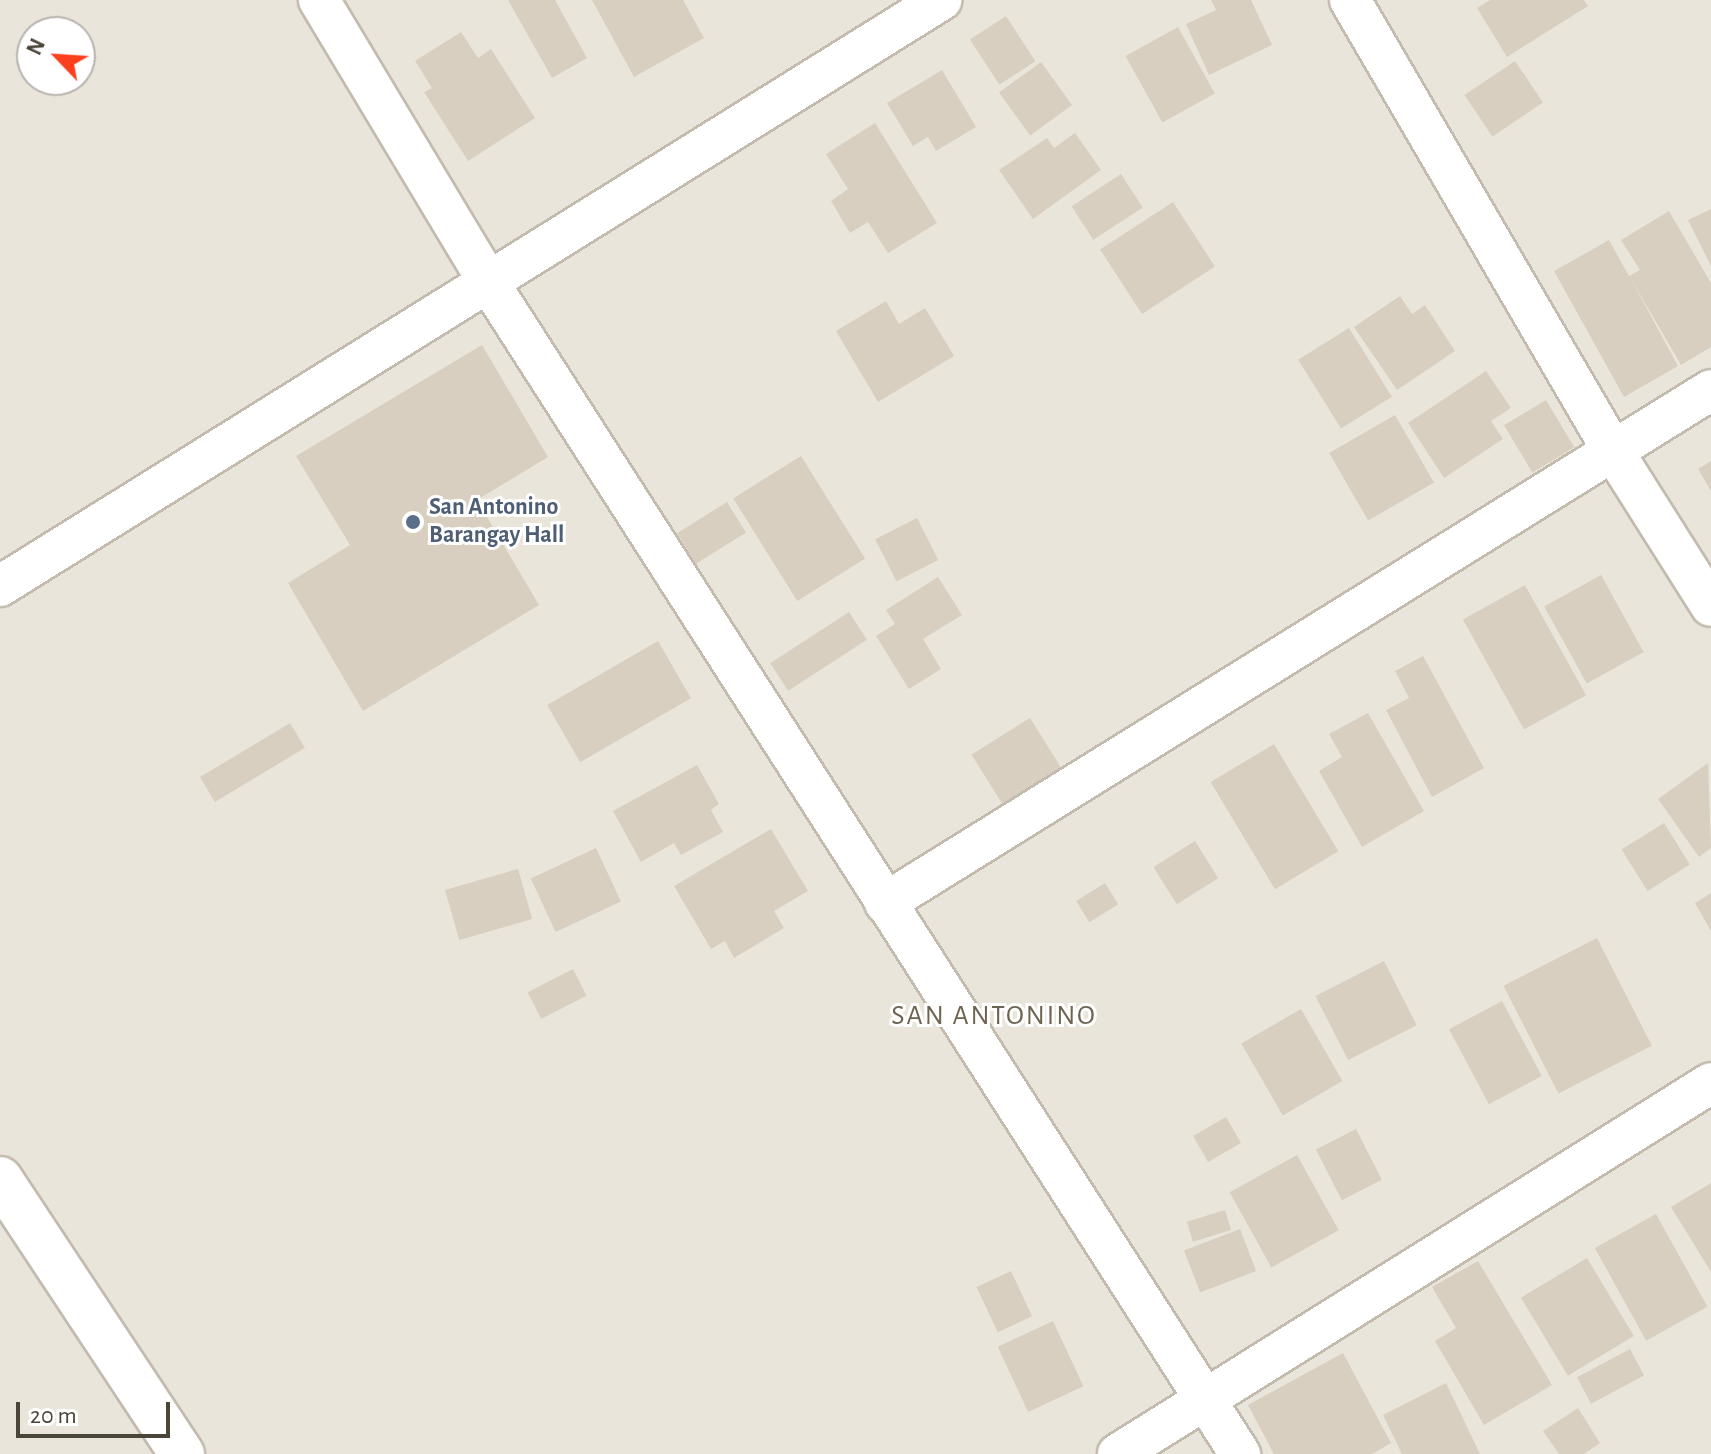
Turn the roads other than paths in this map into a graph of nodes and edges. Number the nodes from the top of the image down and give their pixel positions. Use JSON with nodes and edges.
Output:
{"nodes":[{"id":1,"x":319,"y":0,"type":"edge"},
{"id":2,"x":941,"y":0,"type":"edge"},
{"id":3,"x":1350,"y":0,"type":"edge"},
{"id":4,"x":487,"y":280,"type":"junction"},
{"id":5,"x":1711,"y":390,"type":"edge"},
{"id":6,"x":1613,"y":451,"type":"junction"},
{"id":7,"x":0,"y":586,"type":"edge"},
{"id":8,"x":1711,"y":606,"type":"edge"},
{"id":9,"x":885,"y":903,"type":"junction"},
{"id":10,"x":1711,"y":1083,"type":"edge"},
{"id":11,"x":0,"y":1179,"type":"edge"},
{"id":12,"x":1208,"y":1399,"type":"junction"},
{"id":13,"x":182,"y":1454,"type":"edge"},
{"id":14,"x":1118,"y":1454,"type":"edge"},
{"id":15,"x":1240,"y":1454,"type":"edge"}],
"edges":[{"from":1,"to":4,"type":"street"},
{"from":2,"to":4,"type":"street"},
{"from":3,"to":6,"type":"street"},
{"from":4,"to":7,"type":"street"},
{"from":4,"to":9,"type":"street"},
{"from":5,"to":6,"type":"street"},
{"from":6,"to":8,"type":"street"},
{"from":6,"to":9,"type":"street"},
{"from":9,"to":12,"type":"street"},
{"from":10,"to":12,"type":"street"},
{"from":11,"to":13,"type":"street"},
{"from":12,"to":14,"type":"street"},
{"from":12,"to":15,"type":"street"}]}
